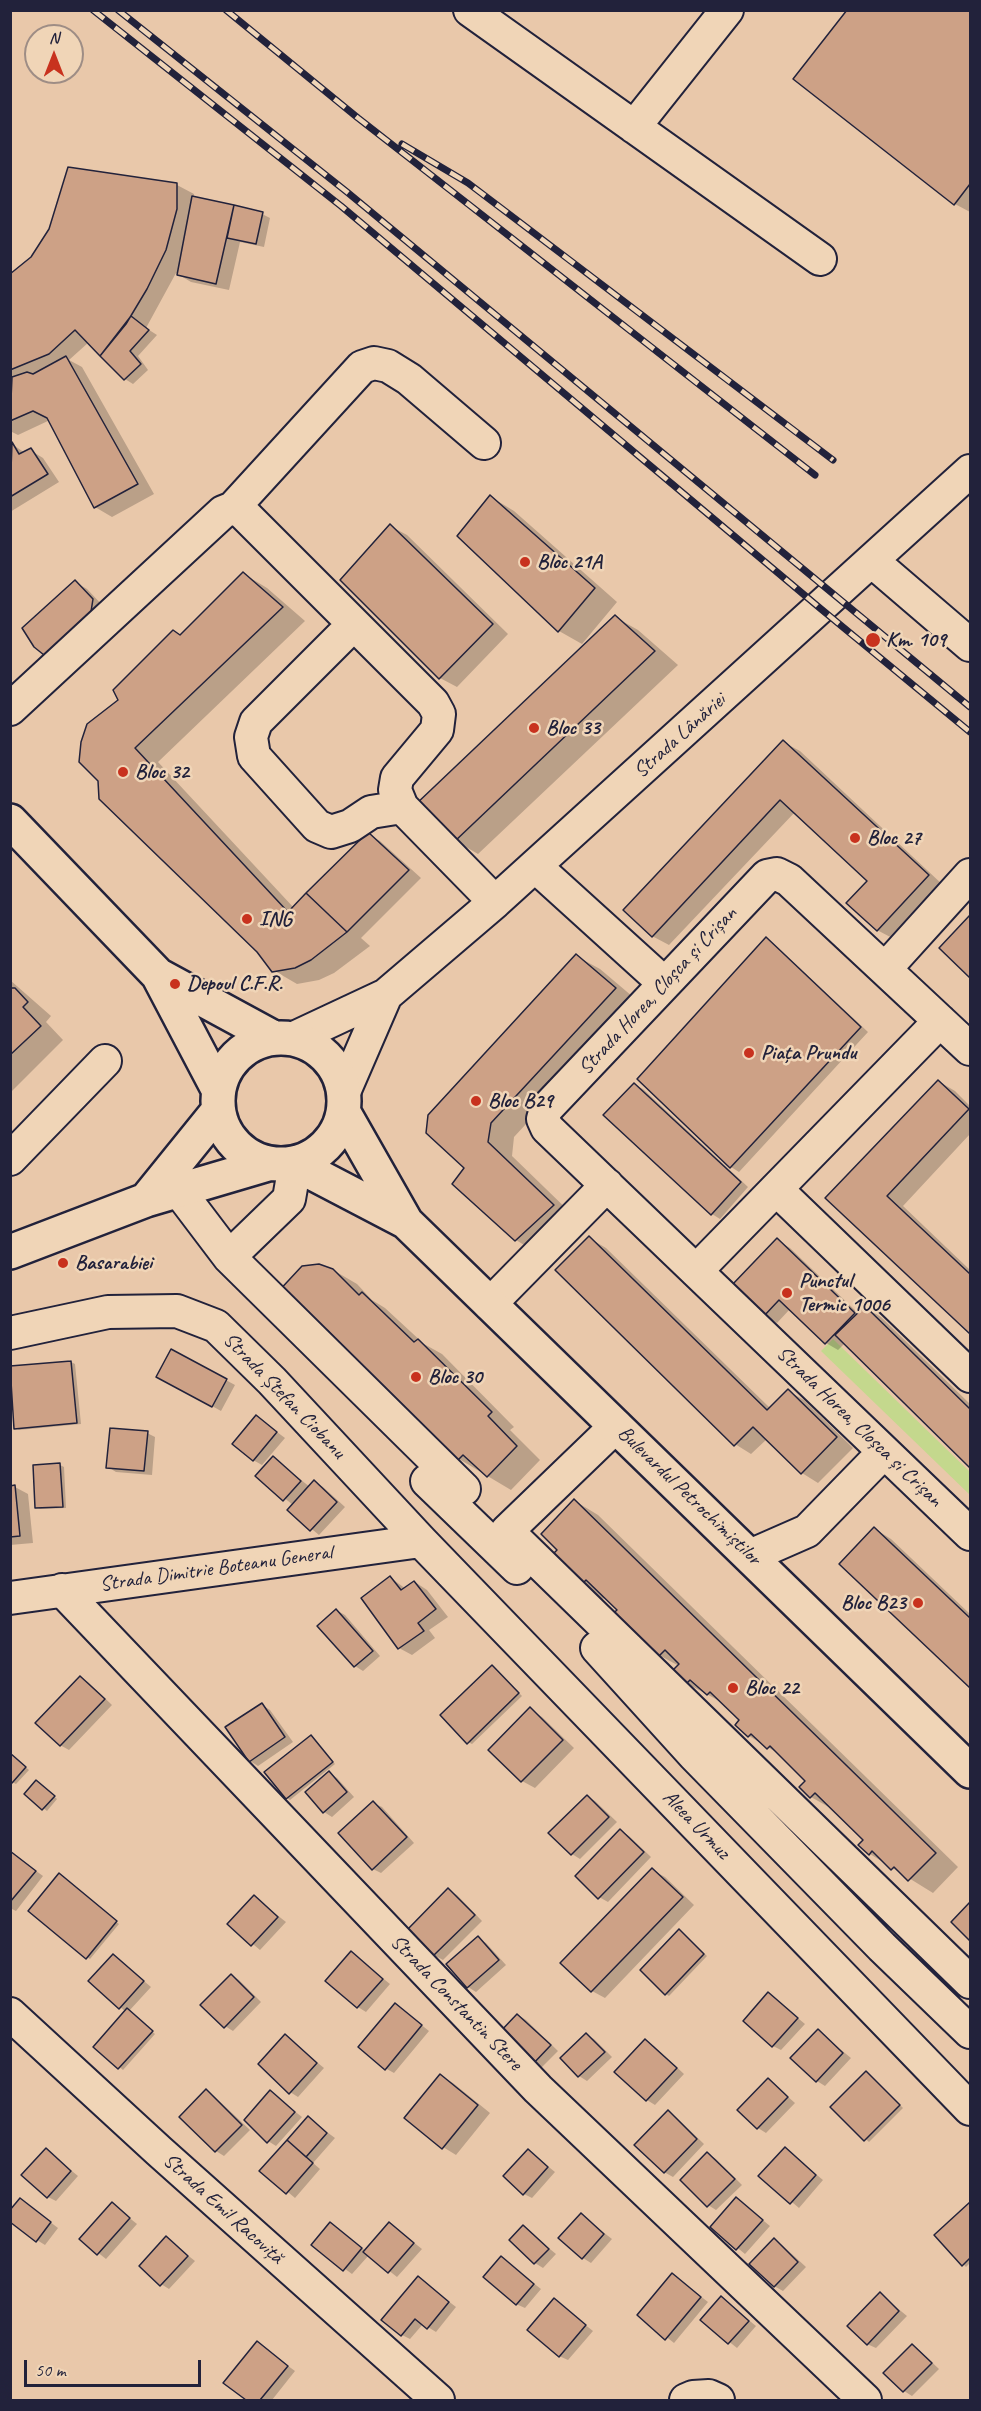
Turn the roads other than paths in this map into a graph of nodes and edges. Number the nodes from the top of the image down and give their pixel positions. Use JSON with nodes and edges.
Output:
{"nodes":[{"id":1,"x":470,"y":10,"type":"edge"},
{"id":2,"x":727,"y":10,"type":"edge"},
{"id":3,"x":634,"y":127,"type":"junction"},
{"id":4,"x":820,"y":259,"type":"dead end"},
{"id":5,"x":484,"y":443,"type":"dead end"},
{"id":6,"x":970,"y":471,"type":"edge"},
{"id":7,"x":233,"y":508,"type":"junction"},
{"id":8,"x":872,"y":561,"type":"junction"},
{"id":9,"x":354,"y":624,"type":"junction"},
{"id":10,"x":970,"y":645,"type":"edge"},
{"id":11,"x":10,"y":709,"type":"edge"},
{"id":12,"x":402,"y":807,"type":"junction"},
{"id":13,"x":10,"y":821,"type":"edge"},
{"id":14,"x":535,"y":866,"type":"junction"},
{"id":15,"x":970,"y":875,"type":"edge"},
{"id":16,"x":495,"y":902,"type":"junction"},
{"id":17,"x":885,"y":969,"type":"junction"},
{"id":18,"x":158,"y":975,"type":"junction"},
{"id":19,"x":664,"y":983,"type":"junction"},
{"id":20,"x":386,"y":995,"type":"junction"},
{"id":21,"x":940,"y":1021,"type":"junction"},
{"id":22,"x":283,"y":1039,"type":"junction"},
{"id":23,"x":970,"y":1049,"type":"edge"},
{"id":24,"x":105,"y":1061,"type":"dead end"},
{"id":25,"x":218,"y":1100,"type":"junction"},
{"id":26,"x":344,"y":1103,"type":"junction"},
{"id":27,"x":10,"y":1159,"type":"edge"},
{"id":28,"x":281,"y":1164,"type":"junction"},
{"id":29,"x":607,"y":1185,"type":"junction"},
{"id":30,"x":776,"y":1189,"type":"junction"},
{"id":31,"x":179,"y":1191,"type":"junction"},
{"id":32,"x":146,"y":1200,"type":"junction"},
{"id":33,"x":406,"y":1222,"type":"junction"},
{"id":34,"x":10,"y":1252,"type":"edge"},
{"id":35,"x":229,"y":1257,"type":"junction"},
{"id":36,"x":696,"y":1271,"type":"junction"},
{"id":37,"x":490,"y":1304,"type":"junction"},
{"id":38,"x":10,"y":1333,"type":"edge"},
{"id":39,"x":970,"y":1376,"type":"edge"},
{"id":40,"x":616,"y":1426,"type":"junction"},
{"id":41,"x":884,"y":1452,"type":"junction"},
{"id":42,"x":427,"y":1481,"type":"dead end"},
{"id":43,"x":507,"y":1531,"type":"junction"},
{"id":44,"x":970,"y":1534,"type":"edge"},
{"id":45,"x":422,"y":1541,"type":"junction"},
{"id":46,"x":750,"y":1556,"type":"junction"},
{"id":47,"x":62,"y":1590,"type":"junction"},
{"id":48,"x":10,"y":1598,"type":"edge"},
{"id":49,"x":588,"y":1624,"type":"junction"},
{"id":50,"x":970,"y":1771,"type":"edge"},
{"id":51,"x":970,"y":1982,"type":"edge"},
{"id":52,"x":10,"y":2014,"type":"edge"},
{"id":53,"x":970,"y":2032,"type":"edge"},
{"id":54,"x":970,"y":2109,"type":"edge"},
{"id":55,"x":438,"y":2400,"type":"edge"},
{"id":56,"x":686,"y":2400,"type":"edge"},
{"id":57,"x":718,"y":2400,"type":"edge"},
{"id":58,"x":866,"y":2400,"type":"edge"}],
"edges":[{"from":1,"to":3,"type":"street"},
{"from":2,"to":3,"type":"street"},
{"from":3,"to":4,"type":"street"},
{"from":5,"to":7,"type":"street"},
{"from":6,"to":8,"type":"street","name":"Strada Lânăriei"},
{"from":7,"to":9,"type":"street"},
{"from":7,"to":11,"type":"street"},
{"from":8,"to":10,"type":"street"},
{"from":8,"to":14,"type":"street","name":"Strada Lânăriei"},
{"from":9,"to":12,"type":"street"},
{"from":9,"to":12,"type":"street"},
{"from":12,"to":16,"type":"street"},
{"from":13,"to":18,"type":"main road"},
{"from":14,"to":16,"type":"street","name":"Strada Lânăriei"},
{"from":14,"to":19,"type":"street"},
{"from":15,"to":17,"type":"street"},
{"from":16,"to":20,"type":"street","name":"Strada Lânăriei"},
{"from":17,"to":19,"type":"street","name":"Strada Horea, Cloșca și Crișan"},
{"from":17,"to":21,"type":"street","name":"Strada Horea, Cloșca și Crișan"},
{"from":18,"to":22,"type":"main road"},
{"from":18,"to":25,"type":"main road"},
{"from":19,"to":29,"type":"street","name":"Strada Horea, Cloșca și Crișan"},
{"from":20,"to":22,"type":"street"},
{"from":20,"to":26,"type":"street"},
{"from":21,"to":23,"type":"street","name":"Strada Horea, Cloșca și Crișan"},
{"from":21,"to":30,"type":"street"},
{"from":22,"to":25,"type":"main road"},
{"from":22,"to":26,"type":"main road"},
{"from":24,"to":27,"type":"street"},
{"from":25,"to":28,"type":"main road"},
{"from":25,"to":32,"type":"main road"},
{"from":26,"to":28,"type":"main road"},
{"from":26,"to":33,"type":"main road","name":"Bulevardul Petrochimiștilor"},
{"from":28,"to":31,"type":"main road"},
{"from":28,"to":33,"type":"main road","name":"Bulevardul Petrochimiștilor"},
{"from":28,"to":35,"type":"street"},
{"from":29,"to":36,"type":"street","name":"Strada Horea, Cloșca și Crișan"},
{"from":29,"to":37,"type":"street"},
{"from":30,"to":36,"type":"street"},
{"from":30,"to":39,"type":"street"},
{"from":31,"to":32,"type":"main road"},
{"from":31,"to":35,"type":"street"},
{"from":32,"to":34,"type":"main road"},
{"from":33,"to":37,"type":"main road","name":"Bulevardul Petrochimiștilor"},
{"from":35,"to":43,"type":"street"},
{"from":36,"to":41,"type":"street","name":"Strada Horea, Cloșca și Crișan"},
{"from":37,"to":40,"type":"main road","name":"Bulevardul Petrochimiștilor"},
{"from":38,"to":45,"type":"street","name":"Strada Ștefan Ciobanu"},
{"from":40,"to":43,"type":"street"},
{"from":40,"to":46,"type":"main road","name":"Bulevardul Petrochimiștilor"},
{"from":41,"to":44,"type":"street","name":"Strada Horea, Cloșca și Crișan"},
{"from":41,"to":46,"type":"street"},
{"from":42,"to":49,"type":"street"},
{"from":43,"to":49,"type":"street"},
{"from":45,"to":47,"type":"street","name":"Strada Dimitrie Boteanu General"},
{"from":45,"to":54,"type":"street","name":"Aleea Urmuz"},
{"from":46,"to":50,"type":"main road","name":"Bulevardul Petrochimiștilor"},
{"from":47,"to":48,"type":"street","name":"Strada Dimitrie Boteanu General"},
{"from":47,"to":58,"type":"street","name":"Strada Constantin Stere"},
{"from":49,"to":51,"type":"street"},
{"from":49,"to":53,"type":"street"},
{"from":52,"to":55,"type":"street","name":"Strada Emil Racoviță"},
{"from":56,"to":57,"type":"street"}]}
